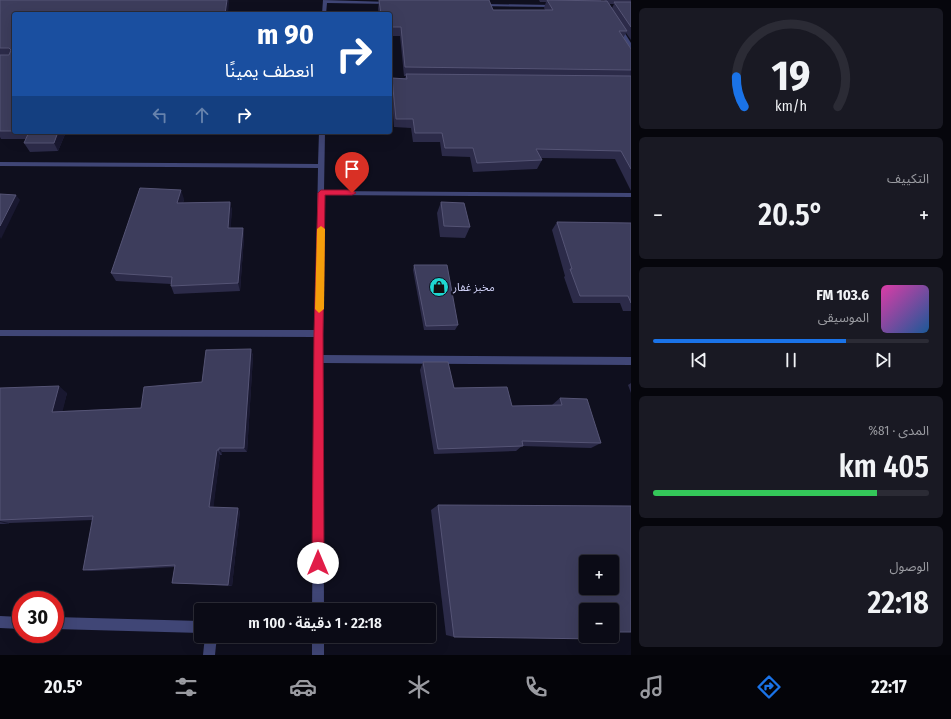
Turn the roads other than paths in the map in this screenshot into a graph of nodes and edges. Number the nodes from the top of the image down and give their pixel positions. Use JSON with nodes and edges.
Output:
{"nodes":[{"id":1,"x":325,"y":1,"type":"edge"},
{"id":2,"x":395,"y":3,"type":"edge"},
{"id":3,"x":473,"y":5,"type":"edge"},
{"id":4,"x":559,"y":6,"type":"edge"},
{"id":5,"x":324,"y":12,"type":"edge"},
{"id":6,"x":614,"y":20,"type":"edge"},
{"id":7,"x":631,"y":47,"type":"edge"},
{"id":8,"x":322,"y":134,"type":"edge"},
{"id":9,"x":0,"y":164,"type":"edge"},
{"id":10,"x":321,"y":166,"type":"junction"},
{"id":11,"x":321,"y":193,"type":"junction"},
{"id":12,"x":631,"y":195,"type":"edge"},
{"id":13,"x":0,"y":333,"type":"edge"},
{"id":14,"x":319,"y":334,"type":"junction"},
{"id":15,"x":319,"y":359,"type":"junction"},
{"id":16,"x":631,"y":361,"type":"edge"},
{"id":17,"x":318,"y":603,"type":"edge"},
{"id":18,"x":0,"y":622,"type":"edge"},
{"id":19,"x":12,"y":623,"type":"edge"},
{"id":20,"x":64,"y":624,"type":"edge"},
{"id":21,"x":194,"y":627,"type":"edge"},
{"id":22,"x":210,"y":643,"type":"edge"},
{"id":23,"x":318,"y":643,"type":"edge"},
{"id":24,"x":209,"y":655,"type":"edge"},
{"id":25,"x":318,"y":655,"type":"edge"}],
"edges":[{"from":1,"to":2,"type":"street"},
{"from":1,"to":5,"type":"street"},
{"from":3,"to":4,"type":"street"},
{"from":6,"to":7,"type":"street"},
{"from":8,"to":10,"type":"street"},
{"from":9,"to":10,"type":"street"},
{"from":10,"to":11,"type":"street"},
{"from":11,"to":12,"type":"street"},
{"from":11,"to":14,"type":"street"},
{"from":13,"to":14,"type":"street"},
{"from":14,"to":15,"type":"street"},
{"from":15,"to":16,"type":"street"},
{"from":15,"to":17,"type":"street"},
{"from":18,"to":19,"type":"street"},
{"from":20,"to":21,"type":"street"},
{"from":22,"to":24,"type":"street"},
{"from":23,"to":25,"type":"street"}]}
